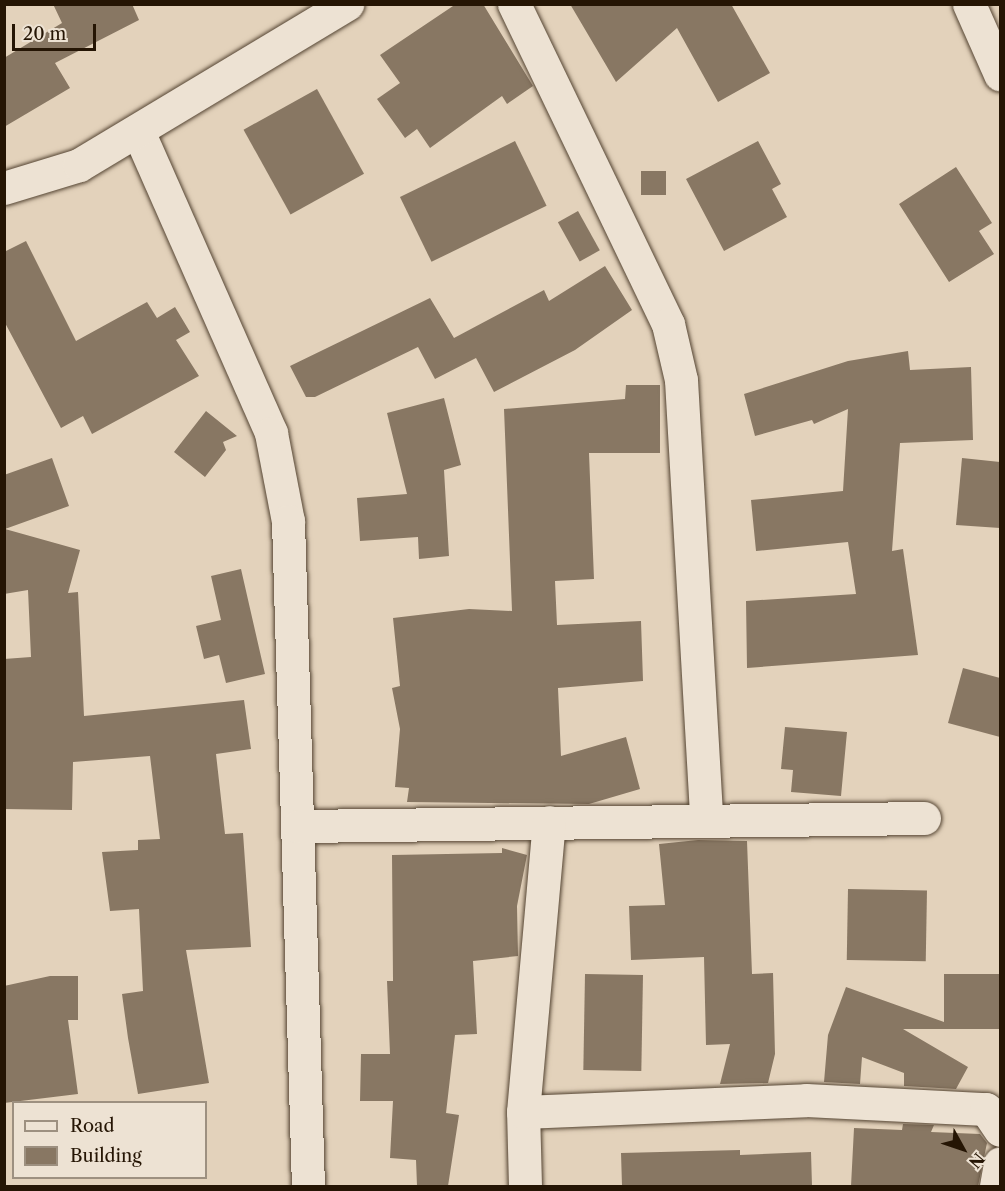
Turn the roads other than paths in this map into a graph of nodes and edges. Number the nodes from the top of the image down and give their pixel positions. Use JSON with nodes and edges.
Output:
{"nodes":[{"id":1,"x":347,"y":4,"type":"edge"},
{"id":2,"x":514,"y":4,"type":"edge"},
{"id":3,"x":969,"y":4,"type":"edge"},
{"id":4,"x":1000,"y":74,"type":"edge"},
{"id":5,"x":138,"y":131,"type":"junction"},
{"id":6,"x":4,"y":188,"type":"edge"},
{"id":7,"x":924,"y":818,"type":"dead end"},
{"id":8,"x":706,"y":820,"type":"junction"},
{"id":9,"x":549,"y":822,"type":"junction"},
{"id":10,"x":299,"y":826,"type":"junction"},
{"id":11,"x":524,"y":1112,"type":"junction"},
{"id":12,"x":1000,"y":1130,"type":"edge"},
{"id":13,"x":1000,"y":1163,"type":"edge"},
{"id":14,"x":308,"y":1186,"type":"edge"},
{"id":15,"x":525,"y":1186,"type":"edge"},
{"id":16,"x":996,"y":1186,"type":"edge"}],
"edges":[{"from":1,"to":5,"type":"street"},
{"from":2,"to":8,"type":"street"},
{"from":3,"to":4,"type":"street"},
{"from":5,"to":6,"type":"street"},
{"from":5,"to":10,"type":"street"},
{"from":7,"to":8,"type":"street"},
{"from":8,"to":9,"type":"street"},
{"from":9,"to":10,"type":"street"},
{"from":9,"to":11,"type":"street"},
{"from":10,"to":14,"type":"street"},
{"from":11,"to":12,"type":"street"},
{"from":11,"to":15,"type":"street"},
{"from":13,"to":16,"type":"street"}]}
